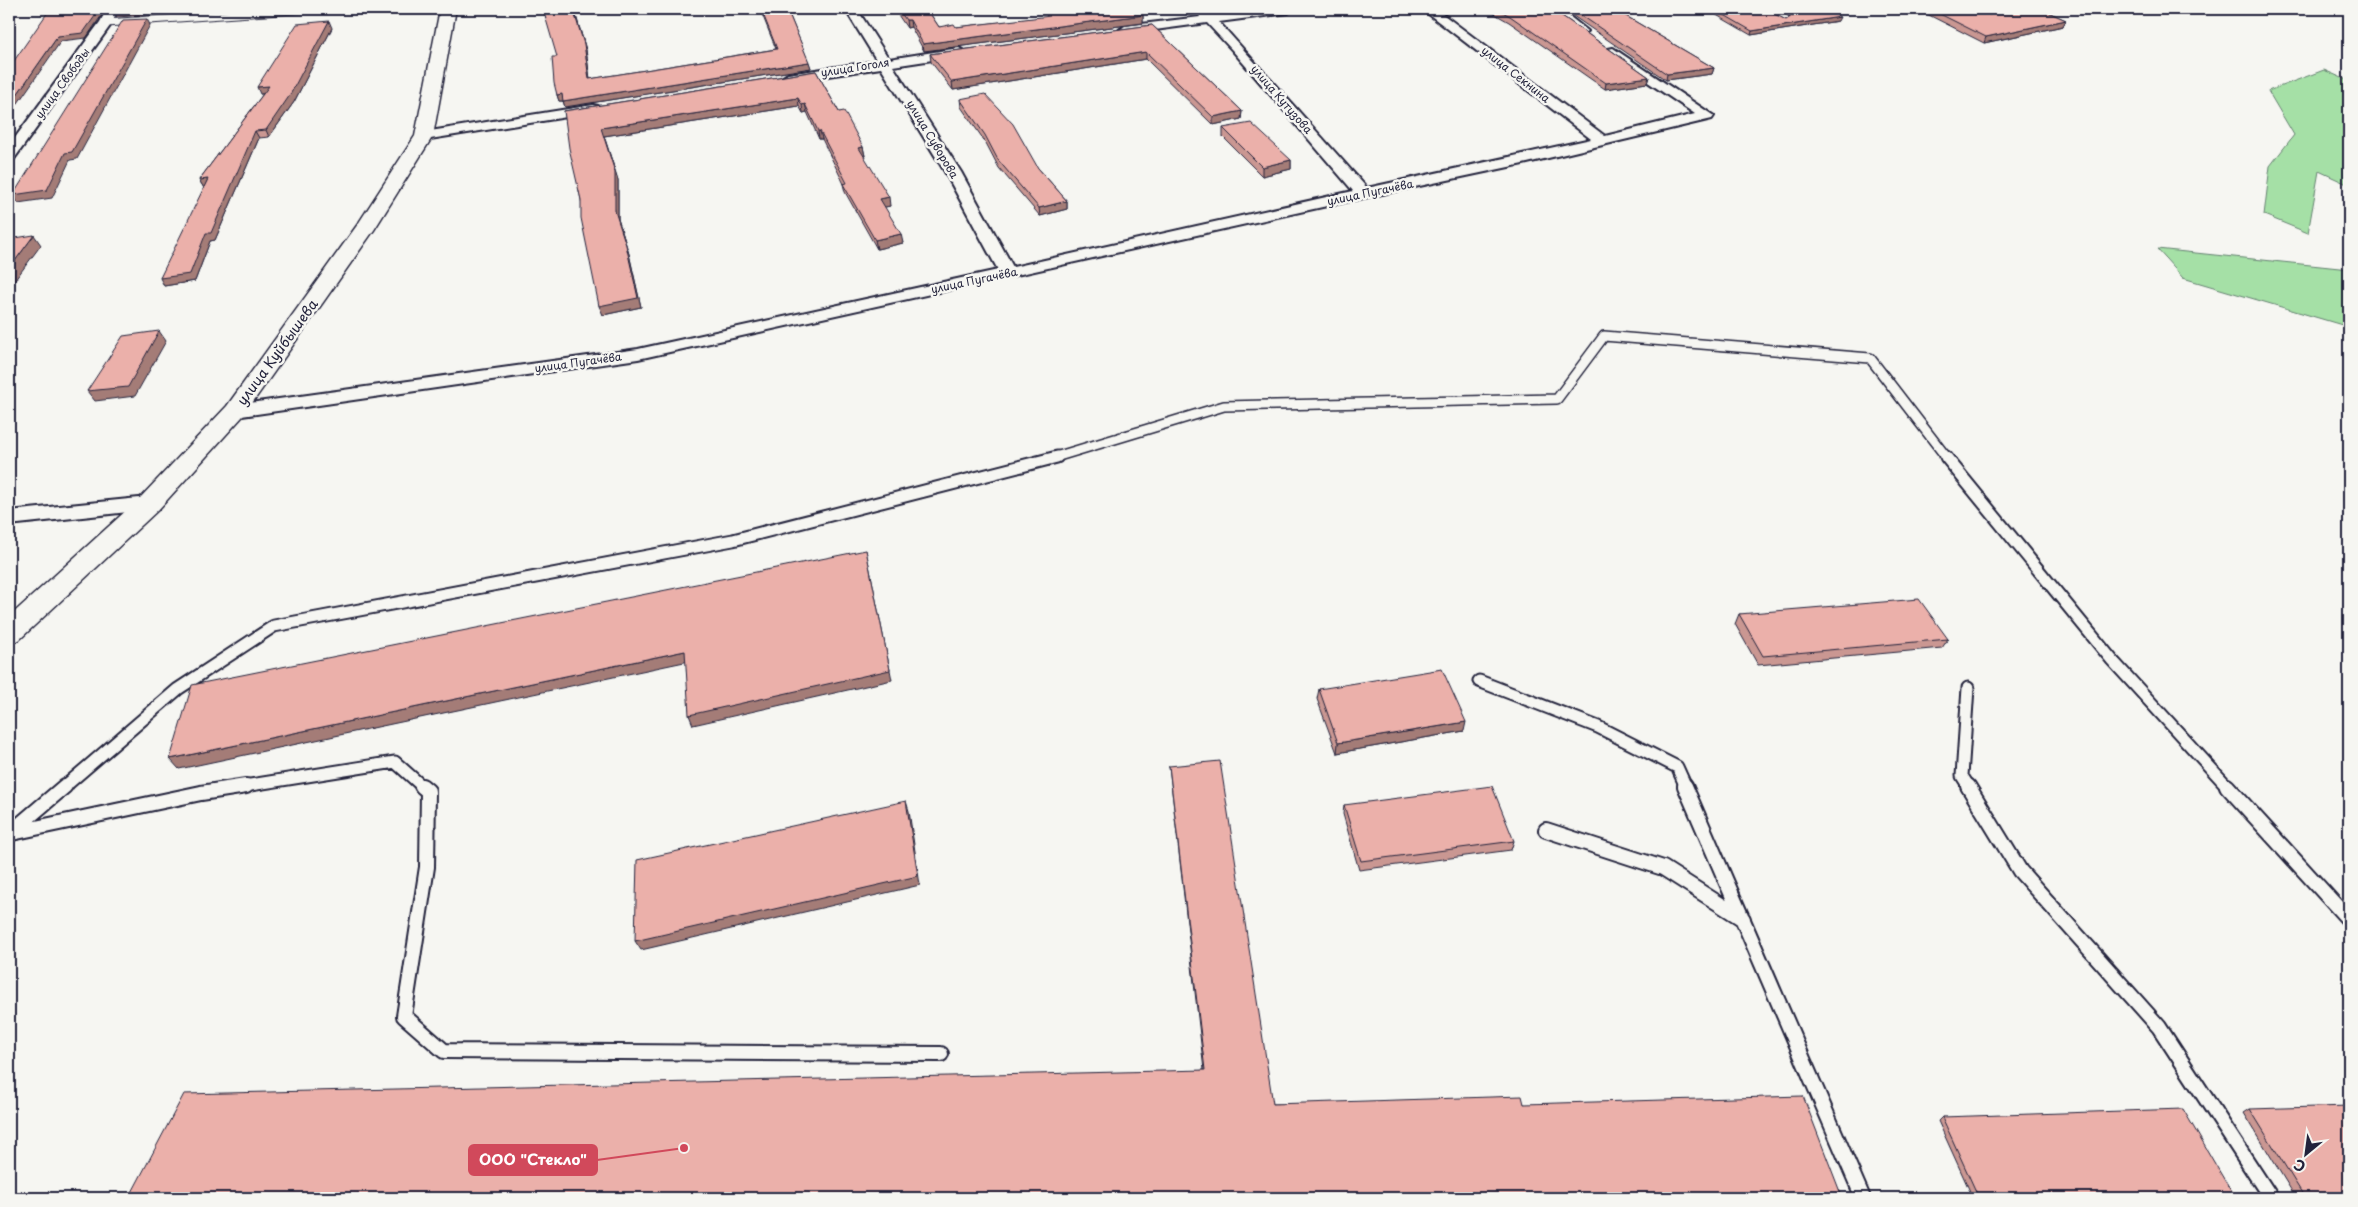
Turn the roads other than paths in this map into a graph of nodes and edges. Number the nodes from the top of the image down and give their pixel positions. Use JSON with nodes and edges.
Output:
{"nodes":[{"id":1,"x":113,"y":9,"type":"edge"},
{"id":2,"x":308,"y":9,"type":"edge"},
{"id":3,"x":448,"y":9,"type":"edge"},
{"id":4,"x":851,"y":9,"type":"edge"},
{"id":5,"x":1199,"y":9,"type":"edge"},
{"id":6,"x":1288,"y":9,"type":"edge"},
{"id":7,"x":1428,"y":9,"type":"edge"},
{"id":8,"x":1552,"y":9,"type":"edge"},
{"id":9,"x":1767,"y":9,"type":"edge"},
{"id":10,"x":1212,"y":19,"type":"junction"},
{"id":11,"x":1786,"y":19,"type":"edge"},
{"id":12,"x":106,"y":23,"type":"junction"},
{"id":13,"x":1113,"y":32,"type":"edge"},
{"id":14,"x":1590,"y":36,"type":"edge"},
{"id":15,"x":1605,"y":47,"type":"edge"},
{"id":16,"x":974,"y":50,"type":"edge"},
{"id":17,"x":885,"y":62,"type":"junction"},
{"id":18,"x":772,"y":81,"type":"edge"},
{"id":19,"x":608,"y":107,"type":"edge"},
{"id":20,"x":424,"y":136,"type":"junction"},
{"id":21,"x":1602,"y":141,"type":"junction"},
{"id":22,"x":9,"y":156,"type":"edge"},
{"id":23,"x":1363,"y":193,"type":"junction"},
{"id":24,"x":1008,"y":273,"type":"junction"},
{"id":25,"x":235,"y":411,"type":"junction"},
{"id":26,"x":149,"y":504,"type":"junction"},
{"id":27,"x":9,"y":518,"type":"edge"},
{"id":28,"x":9,"y":633,"type":"edge"},
{"id":29,"x":1479,"y":681,"type":"dead end"},
{"id":30,"x":1968,"y":688,"type":"dead end"},
{"id":31,"x":1546,"y":830,"type":"dead end"},
{"id":32,"x":10,"y":833,"type":"edge"},
{"id":33,"x":1743,"y":919,"type":"junction"},
{"id":34,"x":2349,"y":920,"type":"edge"},
{"id":35,"x":941,"y":1054,"type":"dead end"},
{"id":36,"x":1863,"y":1198,"type":"edge"},
{"id":37,"x":2271,"y":1198,"type":"edge"}],
"edges":[{"from":1,"to":12,"type":"street","name":"улица Свободы"},
{"from":2,"to":12,"type":"lane"},
{"from":3,"to":20,"type":"main road","name":"улица Куйбышева"},
{"from":4,"to":17,"type":"street","name":"улица Суворова"},
{"from":5,"to":10,"type":"street","name":"улица Кутузова"},
{"from":6,"to":10,"type":"street"},
{"from":7,"to":21,"type":"street","name":"улица Секнина"},
{"from":8,"to":14,"type":"street"},
{"from":9,"to":11,"type":"street"},
{"from":10,"to":13,"type":"street"},
{"from":10,"to":23,"type":"street","name":"улица Кутузова"},
{"from":12,"to":22,"type":"street","name":"улица Свободы"},
{"from":15,"to":21,"type":"street","name":"улица Пугачёва"},
{"from":16,"to":17,"type":"street","name":"улица Гоголя"},
{"from":17,"to":18,"type":"street","name":"улица Гоголя"},
{"from":17,"to":24,"type":"street","name":"улица Суворова"},
{"from":19,"to":20,"type":"street"},
{"from":20,"to":25,"type":"main road","name":"улица Куйбышева"},
{"from":21,"to":23,"type":"street","name":"улица Пугачёва"},
{"from":23,"to":24,"type":"street","name":"улица Пугачёва"},
{"from":24,"to":25,"type":"street","name":"улица Пугачёва"},
{"from":25,"to":26,"type":"main road","name":"улица Куйбышева"},
{"from":26,"to":27,"type":"street"},
{"from":26,"to":28,"type":"main road","name":"улица Куйбышева"},
{"from":29,"to":33,"type":"lane"},
{"from":30,"to":37,"type":"lane"},
{"from":31,"to":33,"type":"lane"},
{"from":32,"to":34,"type":"lane"},
{"from":32,"to":35,"type":"lane"},
{"from":33,"to":36,"type":"lane"}]}
